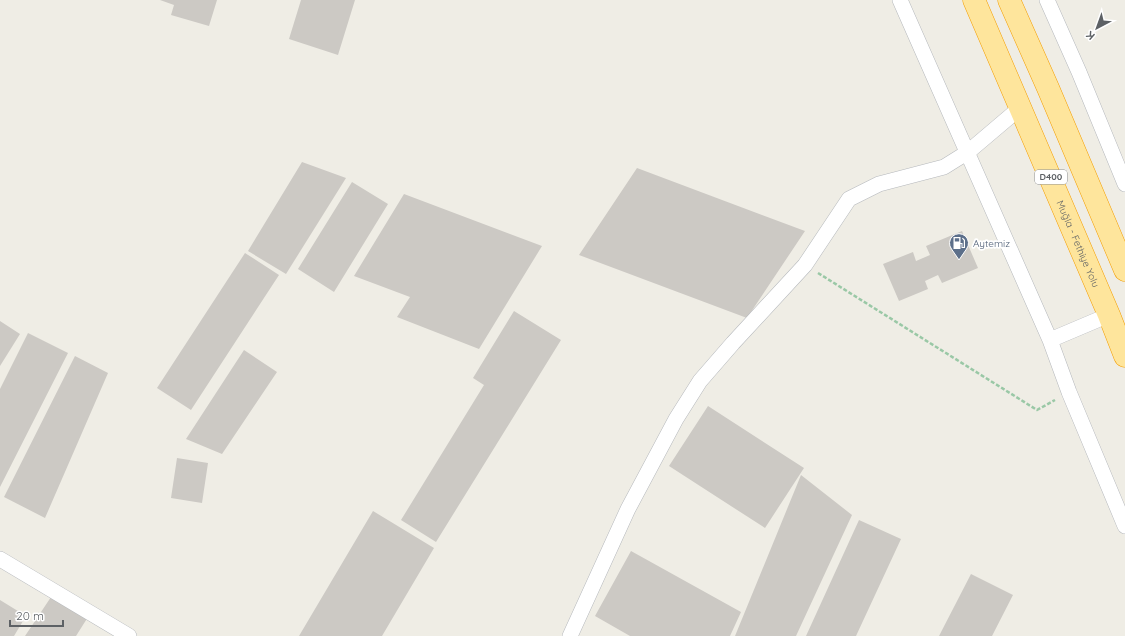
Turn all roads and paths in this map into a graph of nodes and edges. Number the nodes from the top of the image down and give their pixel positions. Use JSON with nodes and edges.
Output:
{"nodes":[{"id":1,"x":900,"y":0,"type":"edge"},
{"id":2,"x":974,"y":0,"type":"edge"},
{"id":3,"x":1009,"y":0,"type":"edge"},
{"id":4,"x":1047,"y":0,"type":"edge"},
{"id":5,"x":1021,"y":107,"type":"junction"},
{"id":6,"x":968,"y":152,"type":"junction"},
{"id":7,"x":1125,"y":184,"type":"edge"},
{"id":8,"x":806,"y":265,"type":"junction"},
{"id":9,"x":1125,"y":270,"type":"edge"},
{"id":10,"x":1109,"y":315,"type":"junction"},
{"id":11,"x":1050,"y":340,"type":"junction"},
{"id":12,"x":1125,"y":356,"type":"edge"},
{"id":13,"x":1069,"y":392,"type":"junction"},
{"id":14,"x":1125,"y":526,"type":"edge"},
{"id":15,"x":0,"y":559,"type":"edge"},
{"id":16,"x":129,"y":636,"type":"edge"},
{"id":17,"x":570,"y":636,"type":"edge"}],
"edges":[{"from":1,"to":6,"type":"street"},
{"from":2,"to":5,"type":"highway","name":"Muğla - Fethiye Yolu","number":"D400"},
{"from":3,"to":9,"type":"highway","number":"D400"},
{"from":4,"to":7,"type":"street"},
{"from":5,"to":6,"type":"street"},
{"from":5,"to":10,"type":"highway","name":"Muğla - Fethiye Yolu","number":"D400"},
{"from":6,"to":8,"type":"street"},
{"from":6,"to":11,"type":"street"},
{"from":8,"to":13,"type":"path"},
{"from":8,"to":17,"type":"street"},
{"from":10,"to":11,"type":"street"},
{"from":10,"to":12,"type":"highway","name":"Muğla - Fethiye Yolu","number":"D400"},
{"from":11,"to":13,"type":"street"},
{"from":13,"to":14,"type":"street"},
{"from":15,"to":16,"type":"street"}]}
